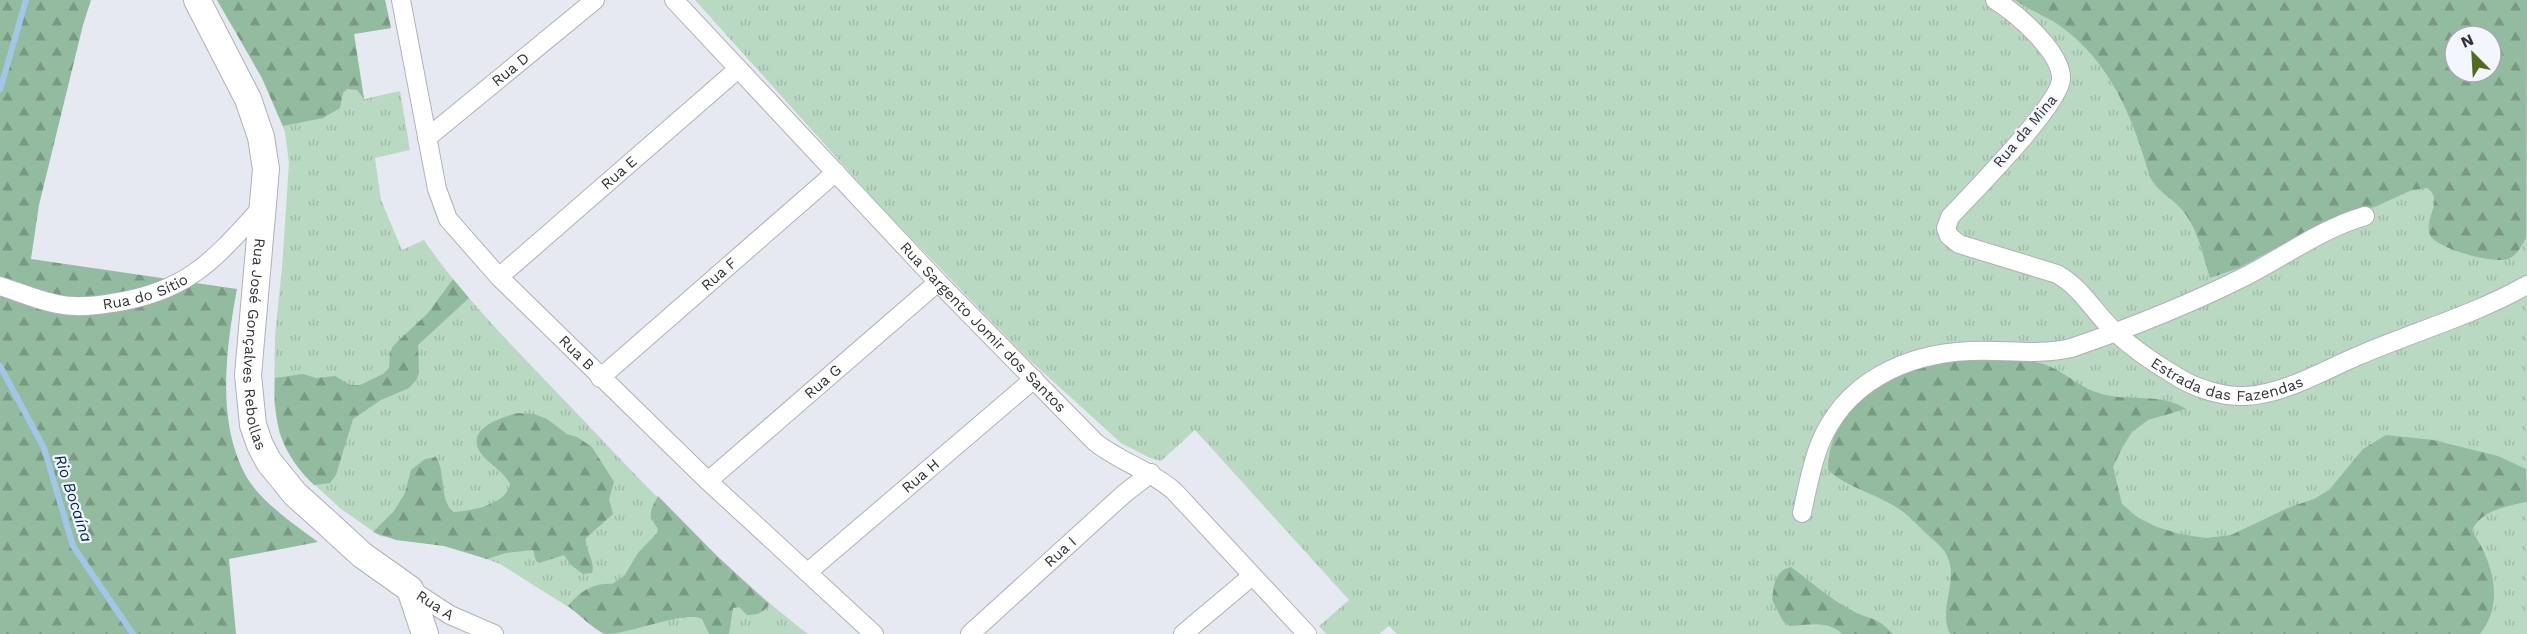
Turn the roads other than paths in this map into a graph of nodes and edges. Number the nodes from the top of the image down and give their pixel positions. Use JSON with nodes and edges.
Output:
{"nodes":[{"id":1,"x":197,"y":0,"type":"edge"},
{"id":2,"x":401,"y":0,"type":"edge"},
{"id":3,"x":595,"y":0,"type":"edge"},
{"id":4,"x":674,"y":0,"type":"edge"},
{"id":5,"x":1995,"y":0,"type":"edge"},
{"id":6,"x":738,"y":69,"type":"junction"},
{"id":7,"x":427,"y":138,"type":"junction"},
{"id":8,"x":836,"y":172,"type":"junction"},
{"id":9,"x":263,"y":206,"type":"junction"},
{"id":10,"x":2365,"y":216,"type":"dead end"},
{"id":11,"x":1949,"y":236,"type":"joint"},
{"id":12,"x":499,"y":277,"type":"junction"},
{"id":13,"x":938,"y":282,"type":"junction"},
{"id":14,"x":2527,"y":285,"type":"edge"},
{"id":15,"x":0,"y":286,"type":"edge"},
{"id":16,"x":2114,"y":331,"type":"junction"},
{"id":17,"x":600,"y":378,"type":"junction"},
{"id":18,"x":1034,"y":379,"type":"junction"},
{"id":19,"x":1151,"y":473,"type":"junction"},
{"id":20,"x":708,"y":481,"type":"junction"},
{"id":21,"x":1802,"y":513,"type":"dead end"},
{"id":22,"x":808,"y":572,"type":"junction"},
{"id":23,"x":1252,"y":576,"type":"junction"},
{"id":24,"x":410,"y":590,"type":"junction"},
{"id":25,"x":488,"y":632,"type":"edge"},
{"id":26,"x":421,"y":633,"type":"edge"},
{"id":27,"x":459,"y":634,"type":"edge"},
{"id":28,"x":874,"y":634,"type":"edge"},
{"id":29,"x":970,"y":634,"type":"edge"},
{"id":30,"x":1183,"y":634,"type":"edge"},
{"id":31,"x":1306,"y":634,"type":"edge"}],
"edges":[{"from":1,"to":9,"type":"street","name":"Rua José Gonçalves Rebollas"},
{"from":2,"to":7,"type":"street","name":"Rua B"},
{"from":3,"to":7,"type":"street","name":"Rua D"},
{"from":4,"to":6,"type":"street","name":"Rua Sargento Jomir dos Santos"},
{"from":5,"to":11,"type":"street","name":"Rua da Mina"},
{"from":6,"to":8,"type":"street","name":"Rua Sargento Jomir dos Santos"},
{"from":6,"to":12,"type":"street","name":"Rua E"},
{"from":7,"to":12,"type":"street","name":"Rua B"},
{"from":8,"to":13,"type":"street","name":"Rua Sargento Jomir dos Santos"},
{"from":8,"to":17,"type":"street","name":"Rua F"},
{"from":9,"to":15,"type":"street","name":"Rua do Sítio"},
{"from":9,"to":24,"type":"street","name":"Rua José Gonçalves Rebollas"},
{"from":10,"to":16,"type":"street"},
{"from":11,"to":16,"type":"street","name":"Estrada das Fazendas"},
{"from":12,"to":17,"type":"street","name":"Rua B"},
{"from":13,"to":18,"type":"street","name":"Rua Sargento Jomir dos Santos"},
{"from":13,"to":20,"type":"street","name":"Rua G"},
{"from":14,"to":16,"type":"street","name":"Estrada das Fazendas"},
{"from":16,"to":21,"type":"street"},
{"from":17,"to":20,"type":"street","name":"Rua B"},
{"from":18,"to":19,"type":"street","name":"Rua Sargento Jomir dos Santos"},
{"from":18,"to":22,"type":"street","name":"Rua H"},
{"from":19,"to":23,"type":"street","name":"Rua Sargento Jomir dos Santos"},
{"from":19,"to":29,"type":"street","name":"Rua I"},
{"from":20,"to":22,"type":"street","name":"Rua B"},
{"from":22,"to":28,"type":"street","name":"Rua B"},
{"from":23,"to":30,"type":"street"},
{"from":23,"to":31,"type":"street","name":"Rua Sargento Jomir dos Santos"},
{"from":24,"to":25,"type":"street","name":"Rua A"},
{"from":24,"to":26,"type":"street"},
{"from":25,"to":27,"type":"street"}]}
